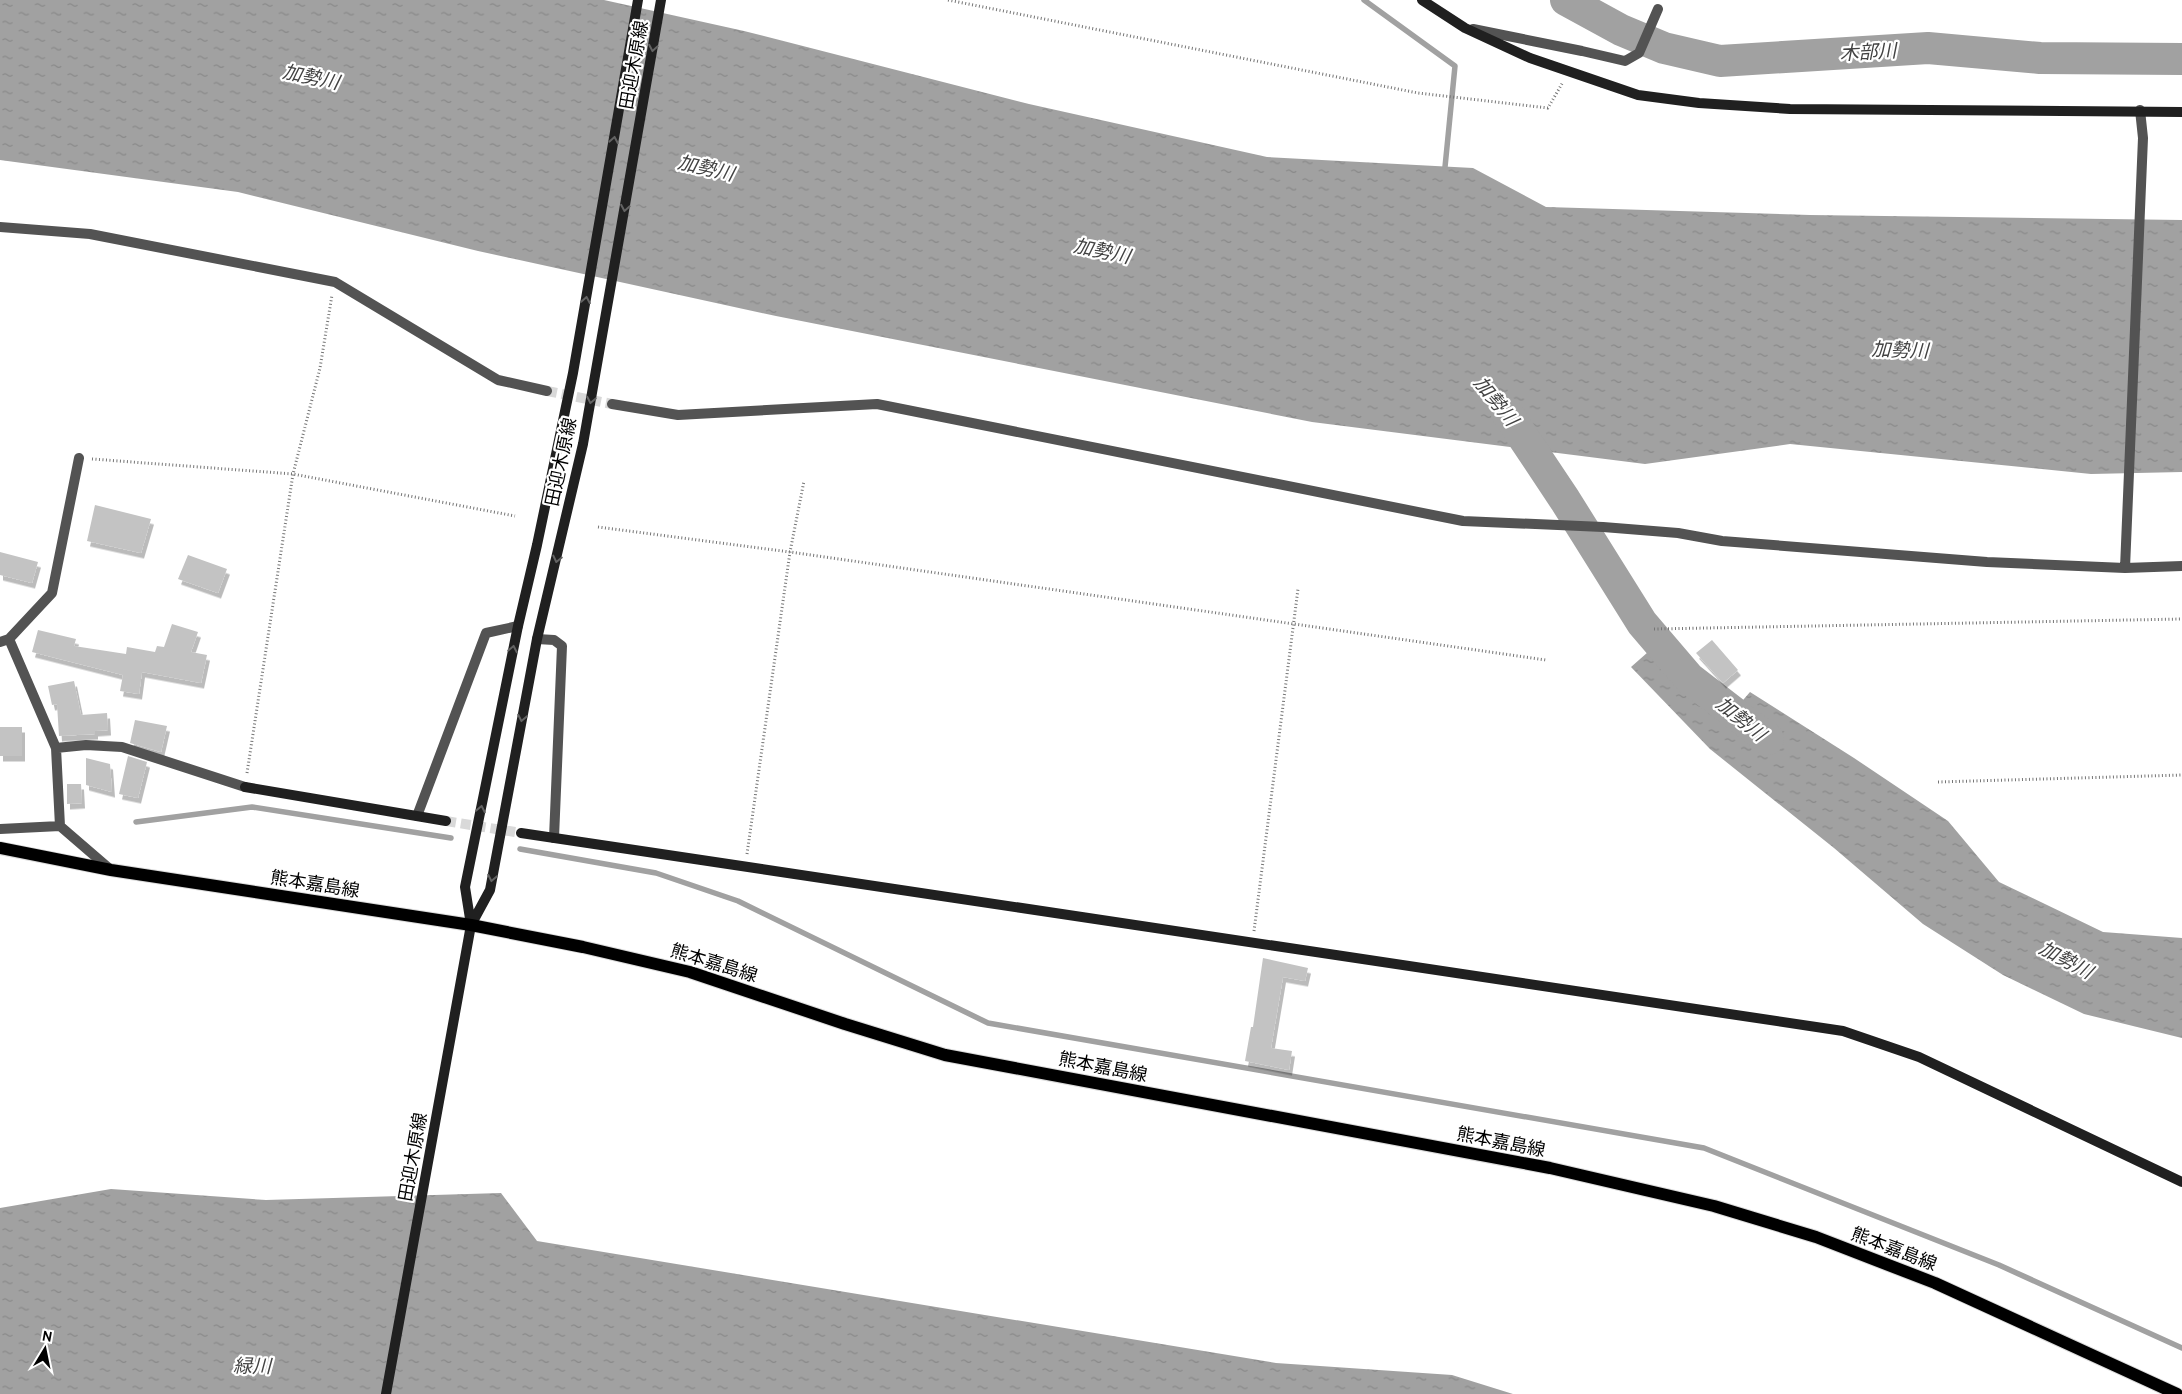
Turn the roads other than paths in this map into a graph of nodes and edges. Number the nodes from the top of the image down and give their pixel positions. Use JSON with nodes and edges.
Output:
{"nodes":[{"id":1,"x":638,"y":0,"type":"edge"},
{"id":2,"x":661,"y":0,"type":"edge"},
{"id":3,"x":1422,"y":0,"type":"edge"},
{"id":4,"x":1658,"y":9,"type":"dead end"},
{"id":5,"x":1465,"y":28,"type":"junction"},
{"id":6,"x":2140,"y":110,"type":"junction"},
{"id":7,"x":2182,"y":112,"type":"edge"},
{"id":8,"x":0,"y":227,"type":"edge"},
{"id":9,"x":547,"y":391,"type":"tunnel mouth"},
{"id":10,"x":612,"y":404,"type":"tunnel mouth"},
{"id":11,"x":79,"y":458,"type":"road end"},
{"id":12,"x":2182,"y":566,"type":"edge"},
{"id":13,"x":2125,"y":568,"type":"junction"},
{"id":14,"x":518,"y":626,"type":"junction"},
{"id":15,"x":537,"y":639,"type":"junction"},
{"id":16,"x":4,"y":640,"type":"edge"},
{"id":17,"x":56,"y":748,"type":"junction"},
{"id":18,"x":417,"y":816,"type":"junction"},
{"id":19,"x":446,"y":821,"type":"tunnel mouth"},
{"id":20,"x":60,"y":826,"type":"junction"},
{"id":21,"x":0,"y":830,"type":"edge"},
{"id":22,"x":521,"y":833,"type":"tunnel mouth"},
{"id":23,"x":554,"y":838,"type":"junction"},
{"id":24,"x":0,"y":848,"type":"edge"},
{"id":25,"x":111,"y":870,"type":"junction"},
{"id":26,"x":470,"y":925,"type":"junction"},
{"id":27,"x":2182,"y":1182,"type":"edge"},
{"id":28,"x":386,"y":1394,"type":"edge"},
{"id":29,"x":2177,"y":1394,"type":"edge"}],
"edges":[{"from":14,"to":1,"type":"street","name":"田迎木原線","one_way":true},
{"from":2,"to":15,"type":"street","name":"田迎木原線","one_way":true},
{"from":3,"to":5,"type":"street"},
{"from":4,"to":5,"type":"street"},
{"from":5,"to":6,"type":"street"},
{"from":6,"to":7,"type":"street"},
{"from":6,"to":13,"type":"street"},
{"from":8,"to":9,"type":"street"},
{"from":10,"to":13,"type":"street"},
{"from":11,"to":16,"type":"street"},
{"from":12,"to":13,"type":"street"},
{"from":14,"to":18,"type":"street"},
{"from":26,"to":14,"type":"street","name":"田迎木原線","one_way":true},
{"from":15,"to":23,"type":"street"},
{"from":15,"to":26,"type":"street","name":"田迎木原線","one_way":true},
{"from":16,"to":17,"type":"street"},
{"from":17,"to":18,"type":"street"},
{"from":17,"to":20,"type":"street"},
{"from":18,"to":19,"type":"street"},
{"from":20,"to":21,"type":"street"},
{"from":20,"to":25,"type":"street"},
{"from":22,"to":23,"type":"street"},
{"from":23,"to":27,"type":"street"},
{"from":24,"to":25,"type":"main road","name":"熊本嘉島線"},
{"from":25,"to":26,"type":"main road","name":"熊本嘉島線"},
{"from":26,"to":28,"type":"street","name":"田迎木原線"},
{"from":26,"to":29,"type":"main road","name":"熊本嘉島線"}]}
